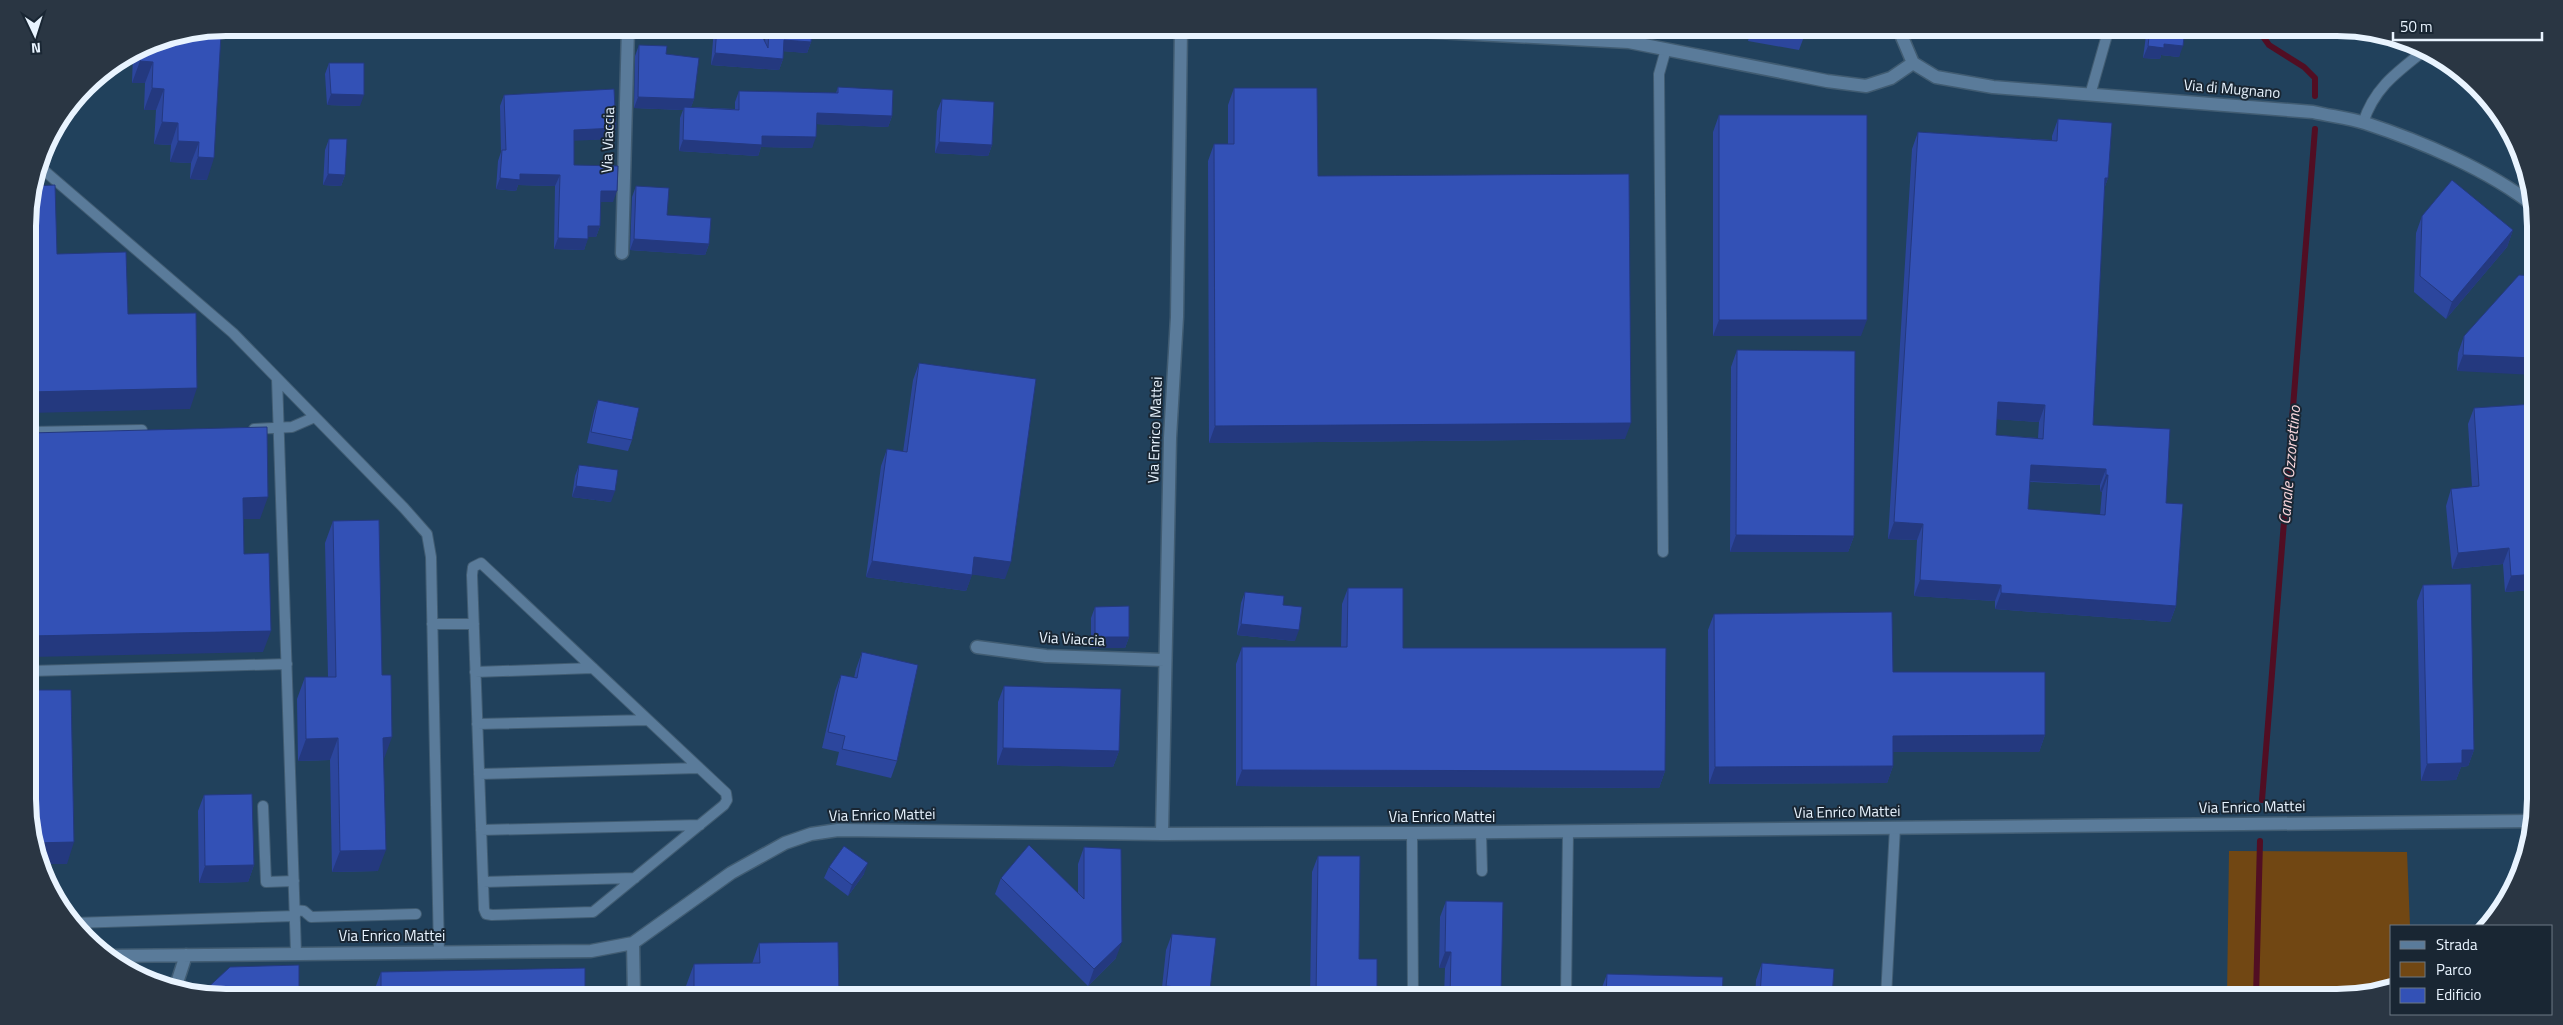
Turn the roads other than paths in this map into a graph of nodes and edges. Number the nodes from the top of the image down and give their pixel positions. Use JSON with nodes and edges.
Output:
{"nodes":[{"id":1,"x":628,"y":36,"type":"edge"},
{"id":2,"x":1181,"y":36,"type":"edge"},
{"id":3,"x":1515,"y":36,"type":"edge"},
{"id":4,"x":1902,"y":36,"type":"edge"},
{"id":5,"x":2107,"y":36,"type":"edge"},
{"id":6,"x":1666,"y":49,"type":"junction"},
{"id":7,"x":2419,"y":55,"type":"edge"},
{"id":8,"x":1913,"y":63,"type":"junction"},
{"id":9,"x":2090,"y":94,"type":"junction"},
{"id":10,"x":2363,"y":123,"type":"junction"},
{"id":11,"x":45,"y":171,"type":"edge"},
{"id":12,"x":2525,"y":200,"type":"edge"},
{"id":13,"x":622,"y":253,"type":"dead end"},
{"id":14,"x":277,"y":378,"type":"junction"},
{"id":15,"x":315,"y":417,"type":"junction"},
{"id":16,"x":279,"y":428,"type":"junction"},
{"id":17,"x":239,"y":429,"type":"edge"},
{"id":18,"x":149,"y":430,"type":"edge"},
{"id":19,"x":36,"y":432,"type":"edge"},
{"id":20,"x":1663,"y":552,"type":"dead end"},
{"id":21,"x":432,"y":624,"type":"junction"},
{"id":22,"x":474,"y":624,"type":"junction"},
{"id":23,"x":977,"y":647,"type":"dead end"},
{"id":24,"x":1164,"y":660,"type":"junction"},
{"id":25,"x":287,"y":664,"type":"junction"},
{"id":26,"x":593,"y":668,"type":"junction"},
{"id":27,"x":36,"y":671,"type":"edge"},
{"id":28,"x":475,"y":672,"type":"junction"},
{"id":29,"x":648,"y":720,"type":"junction"},
{"id":30,"x":477,"y":724,"type":"junction"},
{"id":31,"x":699,"y":768,"type":"junction"},
{"id":32,"x":479,"y":774,"type":"junction"},
{"id":33,"x":263,"y":806,"type":"dead end"},
{"id":34,"x":2525,"y":821,"type":"edge"},
{"id":35,"x":700,"y":825,"type":"junction"},
{"id":36,"x":1895,"y":828,"type":"junction"},
{"id":37,"x":481,"y":830,"type":"junction"},
{"id":38,"x":1568,"y":832,"type":"junction"},
{"id":39,"x":1412,"y":833,"type":"junction"},
{"id":40,"x":1482,"y":833,"type":"junction"},
{"id":41,"x":1162,"y":834,"type":"junction"},
{"id":42,"x":1482,"y":871,"type":"dead end"},
{"id":43,"x":635,"y":878,"type":"junction"},
{"id":44,"x":294,"y":881,"type":"junction"},
{"id":45,"x":483,"y":882,"type":"junction"},
{"id":46,"x":295,"y":913,"type":"junction"},
{"id":47,"x":416,"y":914,"type":"dead end"},
{"id":48,"x":83,"y":923,"type":"edge"},
{"id":49,"x":633,"y":943,"type":"junction"},
{"id":50,"x":296,"y":953,"type":"junction"},
{"id":51,"x":439,"y":953,"type":"junction"},
{"id":52,"x":186,"y":955,"type":"junction"},
{"id":53,"x":120,"y":956,"type":"edge"},
{"id":54,"x":177,"y":982,"type":"edge"},
{"id":55,"x":634,"y":989,"type":"edge"},
{"id":56,"x":1413,"y":989,"type":"edge"},
{"id":57,"x":1566,"y":989,"type":"edge"},
{"id":58,"x":1886,"y":989,"type":"edge"}],
"edges":[{"from":1,"to":13,"type":"street","name":"Via Viaccia"},
{"from":2,"to":24,"type":"street","name":"Via Enrico Mattei"},
{"from":3,"to":6,"type":"street"},
{"from":4,"to":8,"type":"street"},
{"from":5,"to":9,"type":"lane"},
{"from":6,"to":8,"type":"street"},
{"from":6,"to":20,"type":"lane"},
{"from":7,"to":10,"type":"lane"},
{"from":8,"to":9,"type":"street","name":"Via di Mugnano"},
{"from":9,"to":10,"type":"street","name":"Via di Mugnano"},
{"from":10,"to":12,"type":"street","name":"Via di Mugnano"},
{"from":11,"to":14,"type":"lane"},
{"from":14,"to":15,"type":"lane"},
{"from":14,"to":16,"type":"lane"},
{"from":15,"to":16,"type":"lane"},
{"from":15,"to":21,"type":"lane"},
{"from":16,"to":17,"type":"lane"},
{"from":16,"to":25,"type":"lane"},
{"from":18,"to":19,"type":"lane"},
{"from":21,"to":22,"type":"lane"},
{"from":21,"to":51,"type":"lane"},
{"from":22,"to":26,"type":"lane"},
{"from":22,"to":28,"type":"lane"},
{"from":23,"to":24,"type":"street","name":"Via Viaccia"},
{"from":24,"to":41,"type":"street","name":"Via Enrico Mattei"},
{"from":25,"to":27,"type":"lane"},
{"from":25,"to":44,"type":"lane"},
{"from":26,"to":28,"type":"lane"},
{"from":26,"to":29,"type":"lane"},
{"from":28,"to":30,"type":"lane"},
{"from":29,"to":30,"type":"lane"},
{"from":29,"to":31,"type":"lane"},
{"from":30,"to":32,"type":"lane"},
{"from":31,"to":32,"type":"lane"},
{"from":31,"to":35,"type":"lane"},
{"from":32,"to":37,"type":"lane"},
{"from":33,"to":44,"type":"lane"},
{"from":34,"to":36,"type":"street","name":"Via Enrico Mattei"},
{"from":35,"to":37,"type":"lane"},
{"from":35,"to":43,"type":"lane"},
{"from":36,"to":38,"type":"street","name":"Via Enrico Mattei"},
{"from":36,"to":58,"type":"lane"},
{"from":37,"to":45,"type":"lane"},
{"from":38,"to":40,"type":"street","name":"Via Enrico Mattei"},
{"from":38,"to":57,"type":"lane"},
{"from":39,"to":40,"type":"street","name":"Via Enrico Mattei"},
{"from":39,"to":41,"type":"street","name":"Via Enrico Mattei"},
{"from":39,"to":56,"type":"lane"},
{"from":40,"to":42,"type":"lane"},
{"from":41,"to":49,"type":"street","name":"Via Enrico Mattei"},
{"from":43,"to":45,"type":"lane"},
{"from":43,"to":45,"type":"lane"},
{"from":44,"to":46,"type":"lane"},
{"from":46,"to":47,"type":"lane"},
{"from":46,"to":48,"type":"lane"},
{"from":46,"to":50,"type":"lane"},
{"from":49,"to":51,"type":"street","name":"Via Enrico Mattei"},
{"from":49,"to":55,"type":"street"},
{"from":50,"to":51,"type":"street","name":"Via Enrico Mattei"},
{"from":50,"to":52,"type":"street","name":"Via Enrico Mattei"},
{"from":52,"to":53,"type":"street","name":"Via Enrico Mattei"},
{"from":52,"to":54,"type":"street"}]}
